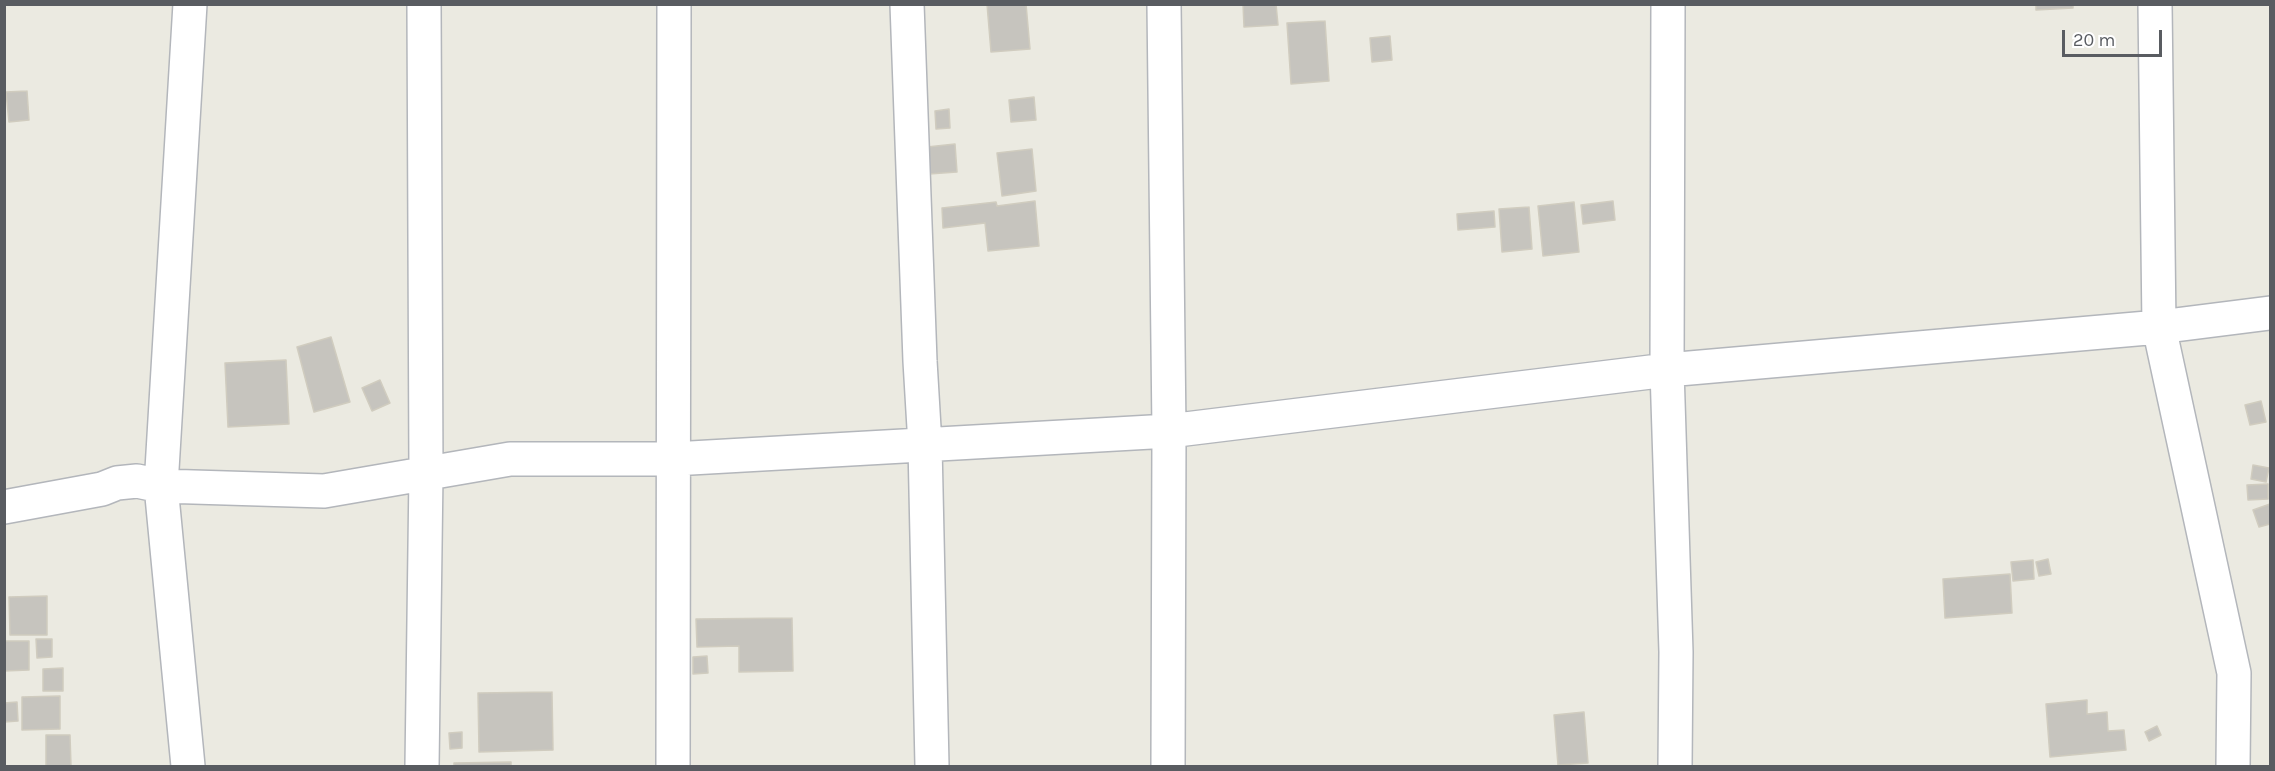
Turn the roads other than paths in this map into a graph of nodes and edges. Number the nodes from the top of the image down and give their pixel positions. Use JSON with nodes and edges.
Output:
{"nodes":[{"id":1,"x":190,"y":4,"type":"edge"},
{"id":2,"x":424,"y":4,"type":"edge"},
{"id":3,"x":674,"y":4,"type":"edge"},
{"id":4,"x":908,"y":4,"type":"edge"},
{"id":5,"x":1164,"y":4,"type":"edge"},
{"id":6,"x":1668,"y":4,"type":"edge"},
{"id":7,"x":2155,"y":4,"type":"edge"},
{"id":8,"x":2271,"y":313,"type":"edge"},
{"id":9,"x":2159,"y":327,"type":"junction"},
{"id":10,"x":1667,"y":370,"type":"junction"},
{"id":11,"x":1168,"y":431,"type":"junction"},
{"id":12,"x":925,"y":445,"type":"junction"},
{"id":13,"x":673,"y":459,"type":"junction"},
{"id":14,"x":426,"y":474,"type":"junction"},
{"id":15,"x":161,"y":486,"type":"junction"},
{"id":16,"x":4,"y":507,"type":"edge"},
{"id":17,"x":188,"y":766,"type":"edge"},
{"id":18,"x":422,"y":766,"type":"edge"},
{"id":19,"x":673,"y":766,"type":"edge"},
{"id":20,"x":932,"y":766,"type":"edge"},
{"id":21,"x":1168,"y":766,"type":"edge"},
{"id":22,"x":1675,"y":766,"type":"edge"},
{"id":23,"x":2233,"y":766,"type":"edge"}],
"edges":[{"from":1,"to":15,"type":"street"},
{"from":2,"to":14,"type":"street"},
{"from":3,"to":13,"type":"street"},
{"from":4,"to":12,"type":"street"},
{"from":5,"to":11,"type":"street"},
{"from":6,"to":10,"type":"street"},
{"from":7,"to":9,"type":"street"},
{"from":8,"to":9,"type":"street"},
{"from":9,"to":10,"type":"street"},
{"from":9,"to":23,"type":"street"},
{"from":10,"to":11,"type":"street"},
{"from":10,"to":22,"type":"street"},
{"from":11,"to":12,"type":"street"},
{"from":11,"to":21,"type":"street"},
{"from":12,"to":13,"type":"street"},
{"from":12,"to":20,"type":"street"},
{"from":13,"to":14,"type":"street"},
{"from":13,"to":19,"type":"street"},
{"from":14,"to":15,"type":"street"},
{"from":14,"to":18,"type":"street"},
{"from":15,"to":16,"type":"street"},
{"from":15,"to":17,"type":"street"}]}
